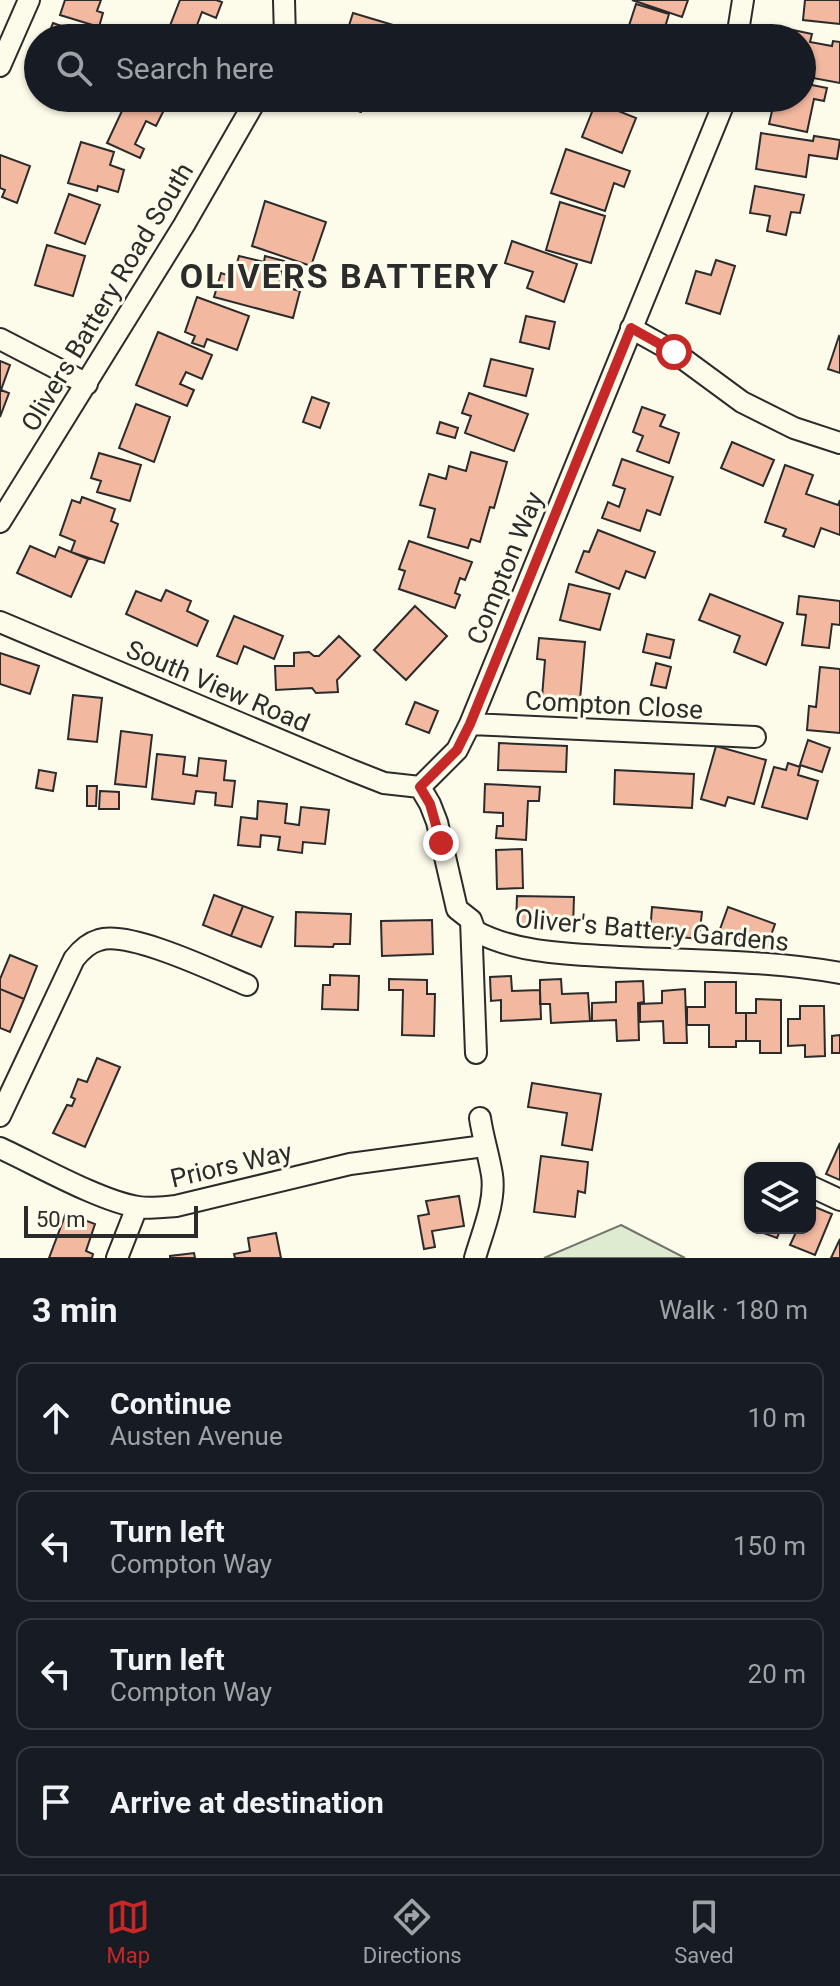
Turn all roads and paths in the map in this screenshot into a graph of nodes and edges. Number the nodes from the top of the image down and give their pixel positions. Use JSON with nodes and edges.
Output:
{"nodes":[{"id":1,"x":29,"y":0,"type":"edge"},
{"id":2,"x":284,"y":0,"type":"edge"},
{"id":3,"x":743,"y":0,"type":"edge"},
{"id":4,"x":285,"y":24,"type":"edge"},
{"id":5,"x":739,"y":24,"type":"edge"},
{"id":6,"x":0,"y":66,"type":"edge"},
{"id":7,"x":249,"y":112,"type":"edge"},
{"id":8,"x":720,"y":112,"type":"edge"},
{"id":9,"x":631,"y":328,"type":"junction"},
{"id":10,"x":0,"y":339,"type":"edge"},
{"id":11,"x":87,"y":384,"type":"junction"},
{"id":12,"x":840,"y":443,"type":"edge"},
{"id":13,"x":0,"y":522,"type":"edge"},
{"id":14,"x":0,"y":622,"type":"edge"},
{"id":15,"x":470,"y":724,"type":"junction"},
{"id":16,"x":755,"y":737,"type":"dead end"},
{"id":17,"x":420,"y":787,"type":"junction"},
{"id":18,"x":471,"y":920,"type":"junction"},
{"id":19,"x":840,"y":973,"type":"edge"},
{"id":20,"x":247,"y":985,"type":"dead end"},
{"id":21,"x":476,"y":1053,"type":"dead end"},
{"id":22,"x":0,"y":1116,"type":"edge"},
{"id":23,"x":480,"y":1118,"type":"dead end"},
{"id":24,"x":484,"y":1146,"type":"junction"},
{"id":25,"x":0,"y":1148,"type":"edge"},
{"id":26,"x":816,"y":1189,"type":"edge"},
{"id":27,"x":840,"y":1200,"type":"edge"},
{"id":28,"x":137,"y":1207,"type":"junction"},
{"id":29,"x":117,"y":1258,"type":"edge"},
{"id":30,"x":475,"y":1258,"type":"edge"}],
"edges":[{"from":1,"to":6,"type":"street"},
{"from":2,"to":4,"type":"street"},
{"from":3,"to":5,"type":"street"},
{"from":7,"to":11,"type":"street","name":"Olivers Battery Road South"},
{"from":8,"to":9,"type":"street","name":"Compton Way"},
{"from":9,"to":12,"type":"street"},
{"from":9,"to":15,"type":"street","name":"Compton Way"},
{"from":10,"to":11,"type":"street"},
{"from":11,"to":13,"type":"street","name":"Olivers Battery Road South"},
{"from":14,"to":17,"type":"street","name":"South View Road"},
{"from":15,"to":16,"type":"street","name":"Compton Close"},
{"from":15,"to":17,"type":"street","name":"Compton Way"},
{"from":17,"to":18,"type":"street"},
{"from":18,"to":19,"type":"street","name":"Oliver's Battery Gardens"},
{"from":18,"to":21,"type":"street"},
{"from":20,"to":22,"type":"street"},
{"from":23,"to":24,"type":"street"},
{"from":24,"to":28,"type":"street","name":"Priors Way"},
{"from":24,"to":30,"type":"street"},
{"from":25,"to":28,"type":"street","name":"Priors Way"},
{"from":26,"to":27,"type":"street"},
{"from":28,"to":29,"type":"street"}]}
